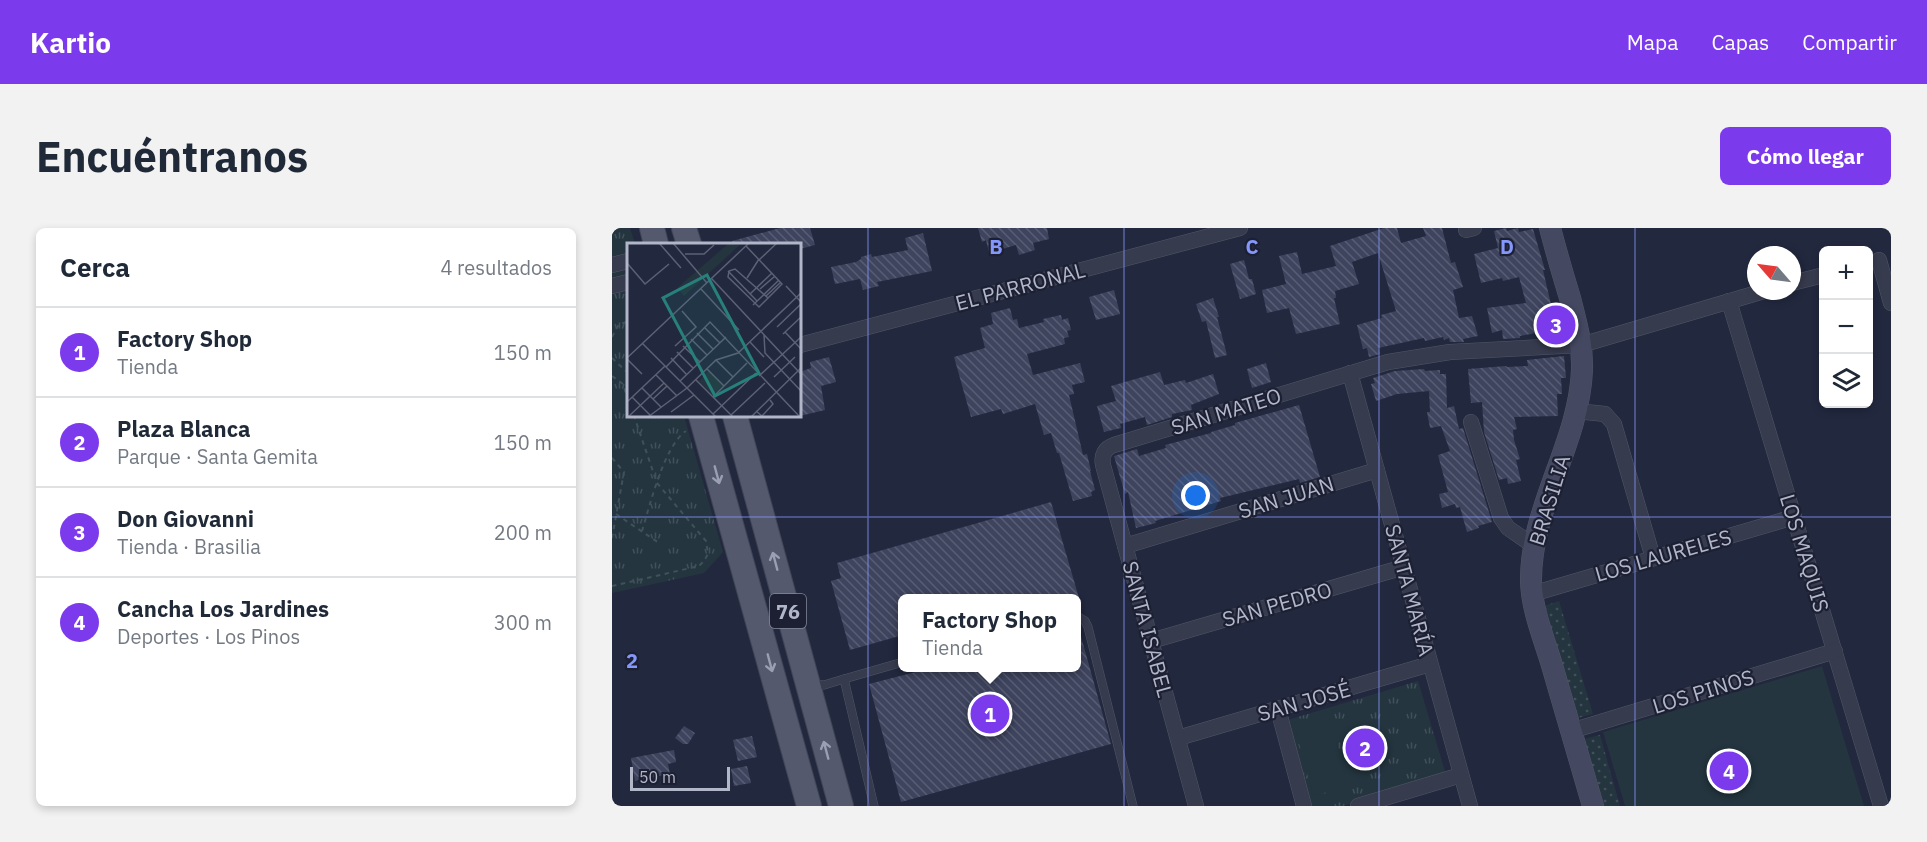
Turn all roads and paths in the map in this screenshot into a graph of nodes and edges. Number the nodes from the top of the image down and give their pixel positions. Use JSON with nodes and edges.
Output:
{"nodes":[{"id":1,"x":684,"y":228,"type":"edge"},
{"id":2,"x":1240,"y":228,"type":"edge"},
{"id":3,"x":1550,"y":228,"type":"edge"},
{"id":4,"x":688,"y":243,"type":"edge"},
{"id":5,"x":1880,"y":260,"type":"edge"},
{"id":6,"x":627,"y":261,"type":"edge"},
{"id":7,"x":612,"y":265,"type":"edge"},
{"id":8,"x":1819,"y":275,"type":"edge"},
{"id":9,"x":1801,"y":280,"type":"edge"},
{"id":10,"x":627,"y":282,"type":"edge"},
{"id":11,"x":612,"y":286,"type":"edge"},
{"id":12,"x":1747,"y":296,"type":"edge"},
{"id":13,"x":1729,"y":301,"type":"junction"},
{"id":14,"x":1891,"y":303,"type":"edge"},
{"id":15,"x":627,"y":322,"type":"edge"},
{"id":16,"x":612,"y":338,"type":"edge"},
{"id":17,"x":801,"y":345,"type":"edge"},
{"id":18,"x":1581,"y":345,"type":"junction"},
{"id":19,"x":612,"y":358,"type":"edge"},
{"id":20,"x":627,"y":372,"type":"edge"},
{"id":21,"x":1350,"y":374,"type":"junction"},
{"id":22,"x":612,"y":376,"type":"edge"},
{"id":23,"x":627,"y":397,"type":"edge"},
{"id":24,"x":1576,"y":411,"type":"junction"},
{"id":25,"x":634,"y":417,"type":"edge"},
{"id":26,"x":701,"y":417,"type":"edge"},
{"id":27,"x":735,"y":417,"type":"edge"},
{"id":28,"x":1471,"y":422,"type":"dead end"},
{"id":29,"x":1104,"y":453,"type":"joint"},
{"id":30,"x":612,"y":458,"type":"edge"},
{"id":31,"x":1377,"y":470,"type":"junction"},
{"id":32,"x":657,"y":483,"type":"junction"},
{"id":33,"x":616,"y":514,"type":"junction"},
{"id":34,"x":1794,"y":517,"type":"junction"},
{"id":35,"x":642,"y":531,"type":"junction"},
{"id":36,"x":612,"y":538,"type":"edge"},
{"id":37,"x":659,"y":543,"type":"dead end"},
{"id":38,"x":1125,"y":546,"type":"junction"},
{"id":39,"x":1534,"y":546,"type":"junction"},
{"id":40,"x":1653,"y":558,"type":"junction"},
{"id":41,"x":1404,"y":567,"type":"junction"},
{"id":42,"x":612,"y":586,"type":"edge"},
{"id":43,"x":1532,"y":594,"type":"junction"},
{"id":44,"x":1081,"y":619,"type":"edge"},
{"id":45,"x":1151,"y":641,"type":"junction"},
{"id":46,"x":1835,"y":651,"type":"junction"},
{"id":47,"x":898,"y":663,"type":"edge"},
{"id":48,"x":1430,"y":664,"type":"junction"},
{"id":49,"x":844,"y":679,"type":"junction"},
{"id":50,"x":808,"y":684,"type":"junction"},
{"id":51,"x":1278,"y":709,"type":"junction"},
{"id":52,"x":1571,"y":731,"type":"junction"},
{"id":53,"x":1178,"y":738,"type":"junction"},
{"id":54,"x":1461,"y":775,"type":"junction"},
{"id":55,"x":809,"y":806,"type":"edge"},
{"id":56,"x":841,"y":806,"type":"edge"},
{"id":57,"x":874,"y":806,"type":"edge"},
{"id":58,"x":1133,"y":806,"type":"edge"},
{"id":59,"x":1196,"y":806,"type":"edge"},
{"id":60,"x":1304,"y":806,"type":"edge"},
{"id":61,"x":1358,"y":806,"type":"edge"},
{"id":62,"x":1470,"y":806,"type":"edge"},
{"id":63,"x":1593,"y":806,"type":"edge"},
{"id":64,"x":1881,"y":806,"type":"edge"}],
"edges":[{"from":1,"to":4,"type":"main road"},
{"from":2,"to":17,"type":"street","name":"EL PARRONAL"},
{"from":3,"to":18,"type":"street","name":"BRASILIA"},
{"from":5,"to":14,"type":"street"},
{"from":6,"to":7,"type":"street"},
{"from":8,"to":9,"type":"street"},
{"from":10,"to":11,"type":"street"},
{"from":12,"to":13,"type":"street","name":"SAN MATEO"},
{"from":13,"to":18,"type":"street","name":"SAN MATEO"},
{"from":13,"to":34,"type":"street","name":"LOS MAQUIS"},
{"from":15,"to":16,"type":"path"},
{"from":18,"to":21,"type":"street","name":"SAN MATEO"},
{"from":18,"to":24,"type":"street","name":"BRASILIA"},
{"from":19,"to":20,"type":"path"},
{"from":21,"to":29,"type":"street","name":"SAN MATEO"},
{"from":21,"to":31,"type":"street","name":"SANTA MARÍA"},
{"from":22,"to":23,"type":"path"},
{"from":24,"to":39,"type":"street","name":"BRASILIA"},
{"from":24,"to":40,"type":"street"},
{"from":25,"to":32,"type":"path"},
{"from":26,"to":32,"type":"path"},
{"from":26,"to":55,"type":"main road","number":"76","one_way":true},
{"from":50,"to":27,"type":"main road","number":"76","one_way":true},
{"from":28,"to":39,"type":"street"},
{"from":29,"to":38,"type":"street","name":"SANTA ISABEL"},
{"from":30,"to":33,"type":"path"},
{"from":31,"to":38,"type":"street","name":"SAN JUAN"},
{"from":31,"to":41,"type":"street","name":"SANTA MARÍA"},
{"from":32,"to":35,"type":"path"},
{"from":32,"to":42,"type":"path"},
{"from":33,"to":35,"type":"path"},
{"from":33,"to":36,"type":"path"},
{"from":34,"to":40,"type":"street","name":"LOS LAURELES"},
{"from":34,"to":46,"type":"street","name":"LOS MAQUIS"},
{"from":35,"to":37,"type":"path"},
{"from":38,"to":45,"type":"street","name":"SANTA ISABEL"},
{"from":39,"to":43,"type":"street","name":"BRASILIA"},
{"from":40,"to":43,"type":"street","name":"LOS LAURELES"},
{"from":41,"to":45,"type":"street","name":"SAN PEDRO"},
{"from":41,"to":48,"type":"street","name":"SANTA MARÍA"},
{"from":43,"to":52,"type":"street","name":"BRASILIA"},
{"from":44,"to":58,"type":"lane"},
{"from":45,"to":53,"type":"street","name":"SANTA ISABEL"},
{"from":46,"to":52,"type":"street","name":"LOS PINOS"},
{"from":46,"to":64,"type":"street","name":"LOS MAQUIS"},
{"from":47,"to":49,"type":"lane"},
{"from":48,"to":51,"type":"street","name":"SAN JOSÉ"},
{"from":48,"to":54,"type":"street","name":"SANTA MARÍA"},
{"from":49,"to":50,"type":"lane"},
{"from":49,"to":57,"type":"lane"},
{"from":56,"to":50,"type":"main road","number":"76","one_way":true},
{"from":51,"to":53,"type":"street","name":"SAN JOSÉ"},
{"from":51,"to":60,"type":"street"},
{"from":52,"to":63,"type":"street","name":"BRASILIA"},
{"from":53,"to":59,"type":"street","name":"SANTA ISABEL"},
{"from":54,"to":61,"type":"street"},
{"from":54,"to":62,"type":"street","name":"SANTA MARÍA"}]}
